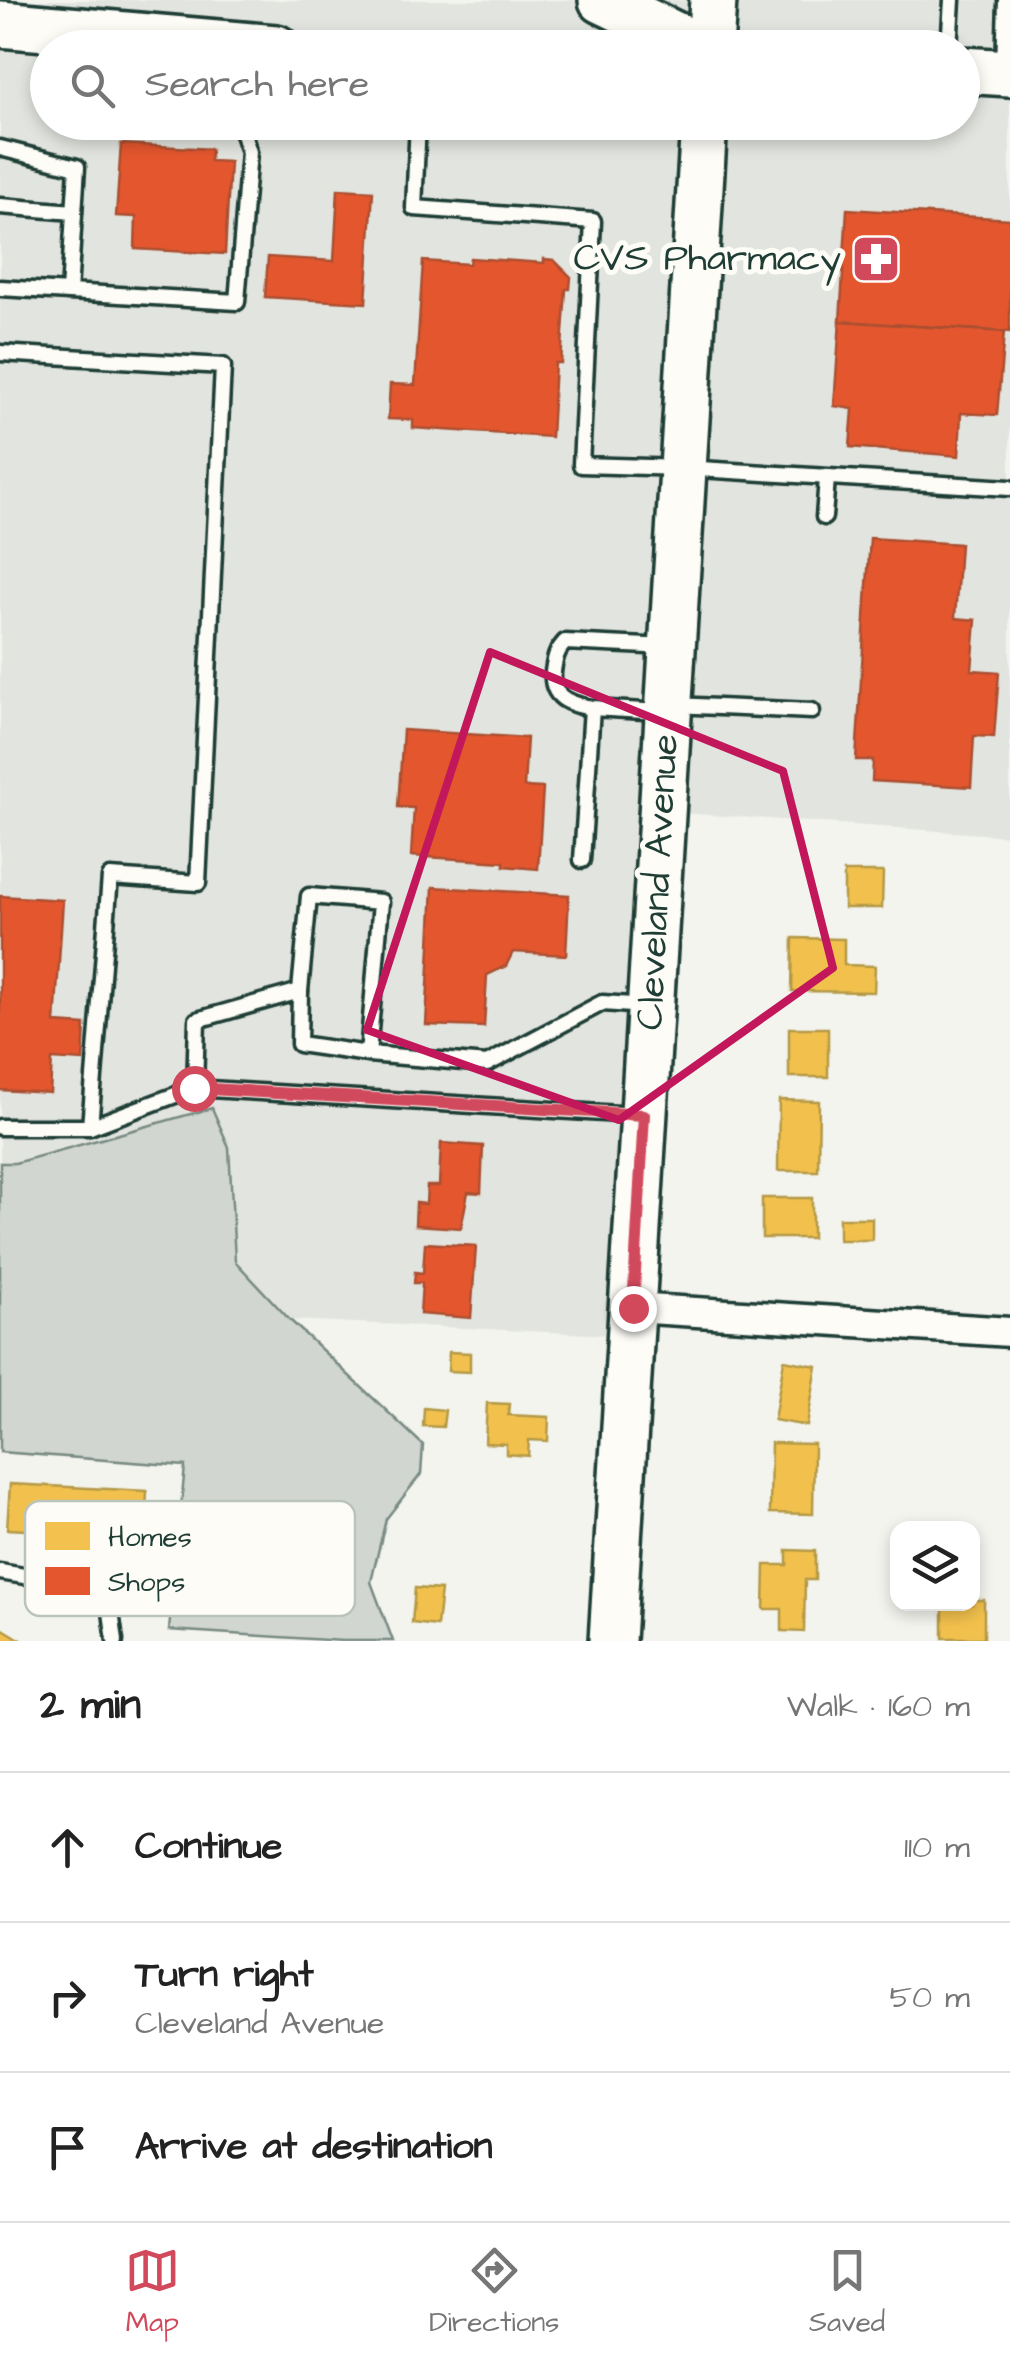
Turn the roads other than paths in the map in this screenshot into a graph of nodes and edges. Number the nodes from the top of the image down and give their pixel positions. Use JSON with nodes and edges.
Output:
{"nodes":[{"id":1,"x":602,"y":0,"type":"edge"},
{"id":2,"x":713,"y":0,"type":"edge"},
{"id":3,"x":952,"y":0,"type":"edge"},
{"id":4,"x":1006,"y":0,"type":"edge"},
{"id":5,"x":0,"y":24,"type":"edge"},
{"id":6,"x":61,"y":30,"type":"edge"},
{"id":7,"x":664,"y":30,"type":"edge"},
{"id":8,"x":711,"y":30,"type":"edge"},
{"id":9,"x":950,"y":30,"type":"edge"},
{"id":10,"x":992,"y":72,"type":"edge"},
{"id":11,"x":245,"y":140,"type":"edge"},
{"id":12,"x":417,"y":140,"type":"edge"},
{"id":13,"x":703,"y":140,"type":"edge"},
{"id":14,"x":0,"y":148,"type":"edge"},
{"id":15,"x":0,"y":206,"type":"edge"},
{"id":16,"x":74,"y":212,"type":"junction"},
{"id":17,"x":0,"y":288,"type":"edge"},
{"id":18,"x":68,"y":292,"type":"junction"},
{"id":19,"x":0,"y":353,"type":"edge"},
{"id":20,"x":683,"y":468,"type":"junction"},
{"id":21,"x":827,"y":478,"type":"junction"},
{"id":22,"x":1010,"y":488,"type":"edge"},
{"id":23,"x":824,"y":516,"type":"dead end"},
{"id":24,"x":672,"y":647,"type":"junction"},
{"id":25,"x":592,"y":708,"type":"junction"},
{"id":26,"x":668,"y":708,"type":"junction"},
{"id":27,"x":812,"y":711,"type":"dead end"},
{"id":28,"x":582,"y":860,"type":"dead end"},
{"id":29,"x":300,"y":991,"type":"junction"},
{"id":30,"x":651,"y":1006,"type":"junction"},
{"id":31,"x":368,"y":1054,"type":"junction"},
{"id":32,"x":194,"y":1088,"type":"junction"},
{"id":33,"x":644,"y":1115,"type":"junction"},
{"id":34,"x":0,"y":1127,"type":"edge"},
{"id":35,"x":90,"y":1127,"type":"junction"},
{"id":36,"x":633,"y":1308,"type":"junction"},
{"id":37,"x":1010,"y":1332,"type":"edge"},
{"id":38,"x":0,"y":1572,"type":"edge"},
{"id":39,"x":25,"y":1576,"type":"edge"},
{"id":40,"x":112,"y":1616,"type":"edge"},
{"id":41,"x":115,"y":1641,"type":"edge"},
{"id":42,"x":612,"y":1641,"type":"edge"}],
"edges":[{"from":1,"to":7,"type":"main road"},
{"from":2,"to":8,"type":"main road"},
{"from":3,"to":9,"type":"lane"},
{"from":4,"to":10,"type":"lane"},
{"from":5,"to":6,"type":"main road"},
{"from":11,"to":18,"type":"lane"},
{"from":12,"to":20,"type":"lane"},
{"from":13,"to":20,"type":"main road","name":"Cleveland Avenue"},
{"from":14,"to":16,"type":"lane"},
{"from":15,"to":16,"type":"lane"},
{"from":16,"to":18,"type":"lane"},
{"from":17,"to":18,"type":"lane"},
{"from":19,"to":35,"type":"lane"},
{"from":20,"to":21,"type":"lane"},
{"from":20,"to":24,"type":"main road","name":"Cleveland Avenue"},
{"from":21,"to":22,"type":"lane"},
{"from":21,"to":23,"type":"lane"},
{"from":24,"to":25,"type":"lane"},
{"from":24,"to":26,"type":"main road","name":"Cleveland Avenue"},
{"from":25,"to":26,"type":"lane"},
{"from":25,"to":28,"type":"lane"},
{"from":26,"to":27,"type":"lane"},
{"from":26,"to":30,"type":"main road","name":"Cleveland Avenue"},
{"from":29,"to":31,"type":"lane"},
{"from":29,"to":31,"type":"lane"},
{"from":29,"to":32,"type":"lane"},
{"from":30,"to":31,"type":"lane"},
{"from":30,"to":33,"type":"main road","name":"Cleveland Avenue"},
{"from":32,"to":33,"type":"lane"},
{"from":32,"to":35,"type":"lane"},
{"from":33,"to":36,"type":"main road","name":"Cleveland Avenue"},
{"from":34,"to":35,"type":"lane"},
{"from":36,"to":37,"type":"street"},
{"from":36,"to":42,"type":"main road","name":"Cleveland Avenue"},
{"from":38,"to":39,"type":"lane"},
{"from":40,"to":41,"type":"lane"}]}
